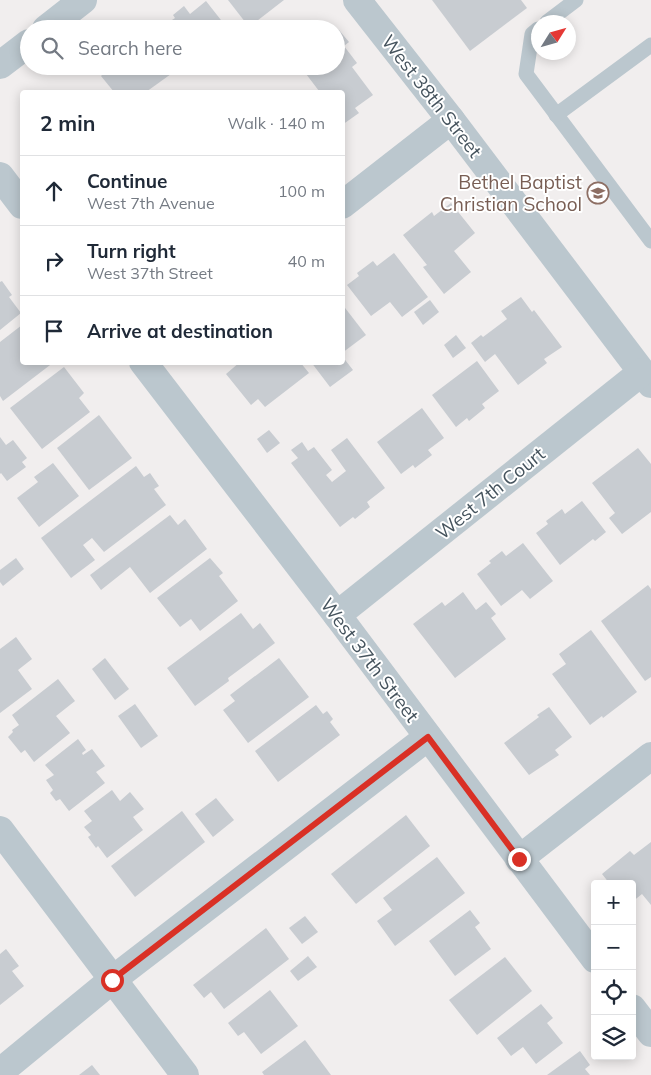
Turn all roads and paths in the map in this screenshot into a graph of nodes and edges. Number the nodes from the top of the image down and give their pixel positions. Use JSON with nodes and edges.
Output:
{"nodes":[{"id":1,"x":83,"y":0,"type":"edge"},
{"id":2,"x":357,"y":0,"type":"edge"},
{"id":3,"x":576,"y":0,"type":"edge"},
{"id":4,"x":556,"y":15,"type":"edge"},
{"id":5,"x":57,"y":20,"type":"edge"},
{"id":6,"x":531,"y":41,"type":"edge"},
{"id":7,"x":651,"y":44,"type":"edge"},
{"id":8,"x":20,"y":50,"type":"edge"},
{"id":9,"x":0,"y":65,"type":"edge"},
{"id":10,"x":556,"y":115,"type":"junction"},
{"id":11,"x":451,"y":120,"type":"junction"},
{"id":12,"x":0,"y":176,"type":"edge"},
{"id":13,"x":20,"y":202,"type":"edge"},
{"id":14,"x":345,"y":203,"type":"edge"},
{"id":15,"x":651,"y":241,"type":"edge"},
{"id":16,"x":145,"y":365,"type":"edge"},
{"id":17,"x":646,"y":378,"type":"edge"},
{"id":18,"x":337,"y":615,"type":"junction"},
{"id":19,"x":428,"y":737,"type":"junction"},
{"id":20,"x":651,"y":756,"type":"edge"},
{"id":21,"x":0,"y":830,"type":"edge"},
{"id":22,"x":519,"y":859,"type":"junction"},
{"id":23,"x":591,"y":954,"type":"edge"},
{"id":24,"x":112,"y":980,"type":"junction"},
{"id":25,"x":636,"y":1013,"type":"edge"},
{"id":26,"x":651,"y":1033,"type":"edge"},
{"id":27,"x":0,"y":1072,"type":"edge"},
{"id":28,"x":185,"y":1075,"type":"edge"}],
"edges":[{"from":1,"to":5,"type":"street"},
{"from":2,"to":11,"type":"street","name":"West 38th Street"},
{"from":3,"to":4,"type":"lane"},
{"from":6,"to":10,"type":"lane"},
{"from":7,"to":10,"type":"lane"},
{"from":8,"to":9,"type":"street"},
{"from":10,"to":15,"type":"lane"},
{"from":11,"to":14,"type":"street"},
{"from":11,"to":17,"type":"street","name":"West 38th Street"},
{"from":12,"to":13,"type":"street"},
{"from":16,"to":18,"type":"street","name":"West 37th Street"},
{"from":17,"to":18,"type":"street","name":"West 7th Court"},
{"from":18,"to":19,"type":"street","name":"West 37th Street"},
{"from":19,"to":22,"type":"street","name":"West 37th Street"},
{"from":19,"to":24,"type":"street"},
{"from":20,"to":22,"type":"street"},
{"from":21,"to":24,"type":"street"},
{"from":22,"to":23,"type":"street","name":"West 37th Street"},
{"from":24,"to":27,"type":"street"},
{"from":24,"to":28,"type":"street"},
{"from":25,"to":26,"type":"street"}]}
